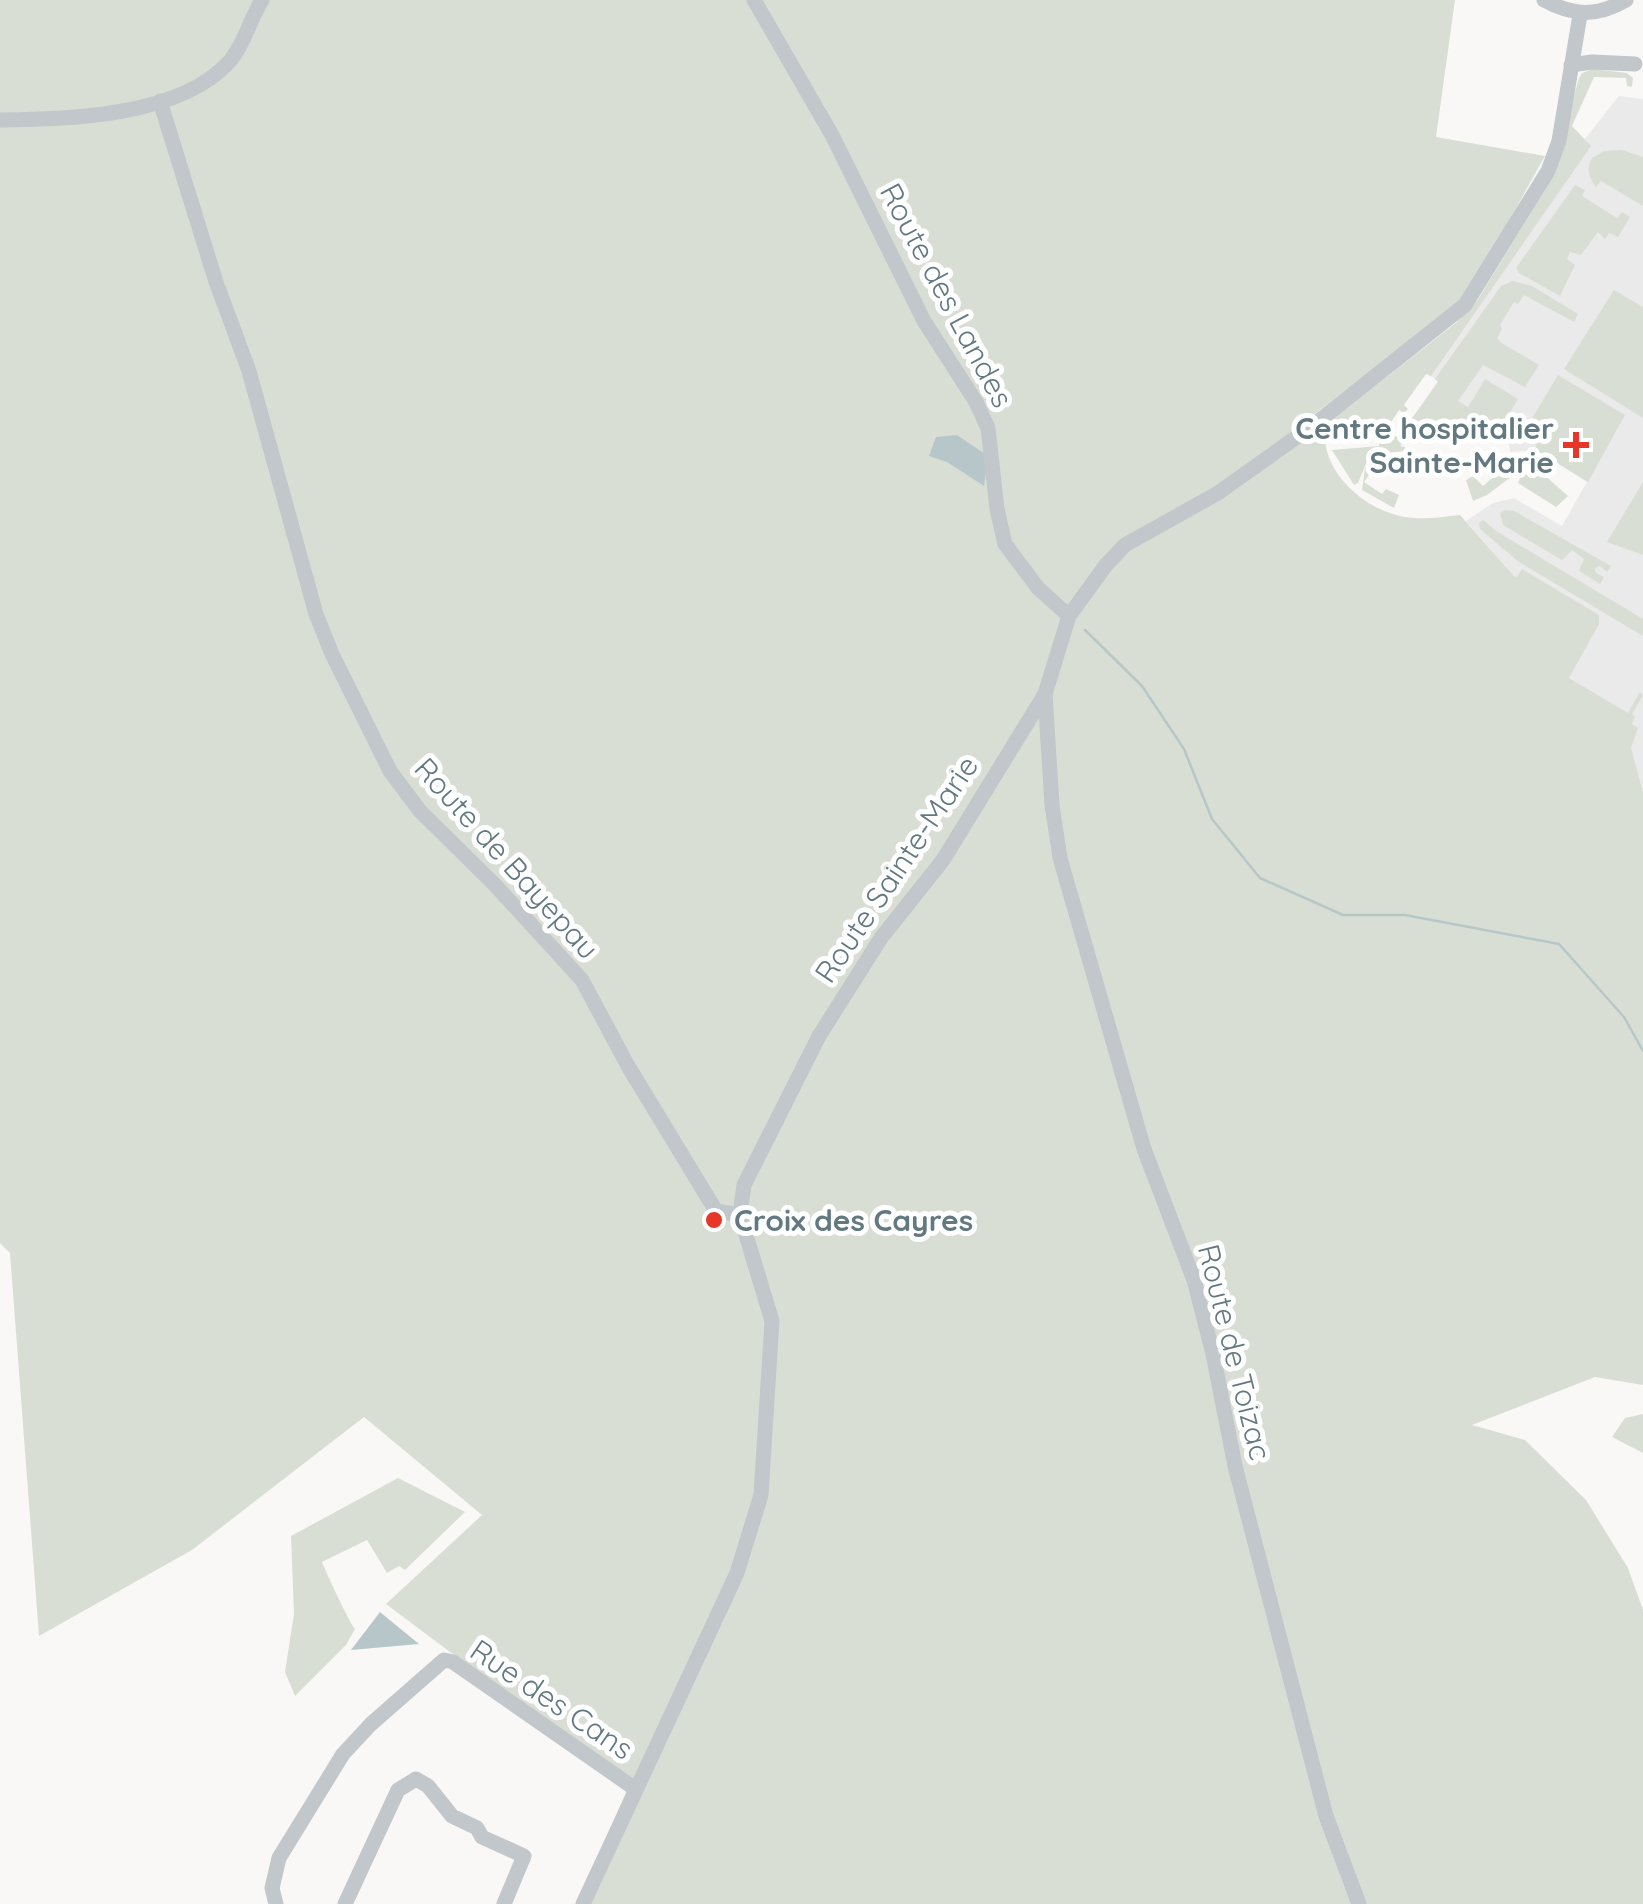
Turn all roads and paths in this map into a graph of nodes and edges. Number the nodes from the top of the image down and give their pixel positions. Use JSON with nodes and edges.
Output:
{"nodes":[{"id":1,"x":262,"y":0,"type":"edge"},
{"id":2,"x":754,"y":0,"type":"edge"},
{"id":3,"x":1544,"y":0,"type":"edge"},
{"id":4,"x":1626,"y":0,"type":"edge"},
{"id":5,"x":1580,"y":15,"type":"junction"},
{"id":6,"x":1575,"y":42,"type":"junction"},
{"id":7,"x":1571,"y":65,"type":"junction"},
{"id":8,"x":160,"y":101,"type":"junction"},
{"id":9,"x":0,"y":120,"type":"edge"},
{"id":10,"x":1069,"y":616,"type":"junction"},
{"id":11,"x":1045,"y":694,"type":"junction"},
{"id":12,"x":740,"y":1214,"type":"junction"},
{"id":13,"x":634,"y":1788,"type":"junction"},
{"id":14,"x":276,"y":1904,"type":"edge"},
{"id":15,"x":345,"y":1904,"type":"edge"},
{"id":16,"x":504,"y":1904,"type":"edge"},
{"id":17,"x":583,"y":1904,"type":"edge"},
{"id":18,"x":1359,"y":1904,"type":"edge"}],
"edges":[{"from":1,"to":8,"type":"street"},
{"from":2,"to":10,"type":"street","name":"Route des Landes"},
{"from":3,"to":5,"type":"street"},
{"from":4,"to":5,"type":"street"},
{"from":5,"to":6,"type":"street","name":"Route Sainte-Marie"},
{"from":6,"to":7,"type":"street","name":"Route Sainte-Marie"},
{"from":6,"to":7,"type":"street"},
{"from":7,"to":10,"type":"street","name":"Route Sainte-Marie"},
{"from":8,"to":9,"type":"street"},
{"from":8,"to":12,"type":"street","name":"Route de Bayepau"},
{"from":10,"to":11,"type":"street","name":"Route Sainte-Marie"},
{"from":11,"to":12,"type":"street","name":"Route Sainte-Marie"},
{"from":11,"to":18,"type":"street","name":"Route de Toizac"},
{"from":12,"to":13,"type":"street"},
{"from":13,"to":14,"type":"street","name":"Rue des Cans"},
{"from":13,"to":17,"type":"street"},
{"from":15,"to":16,"type":"street"}]}
